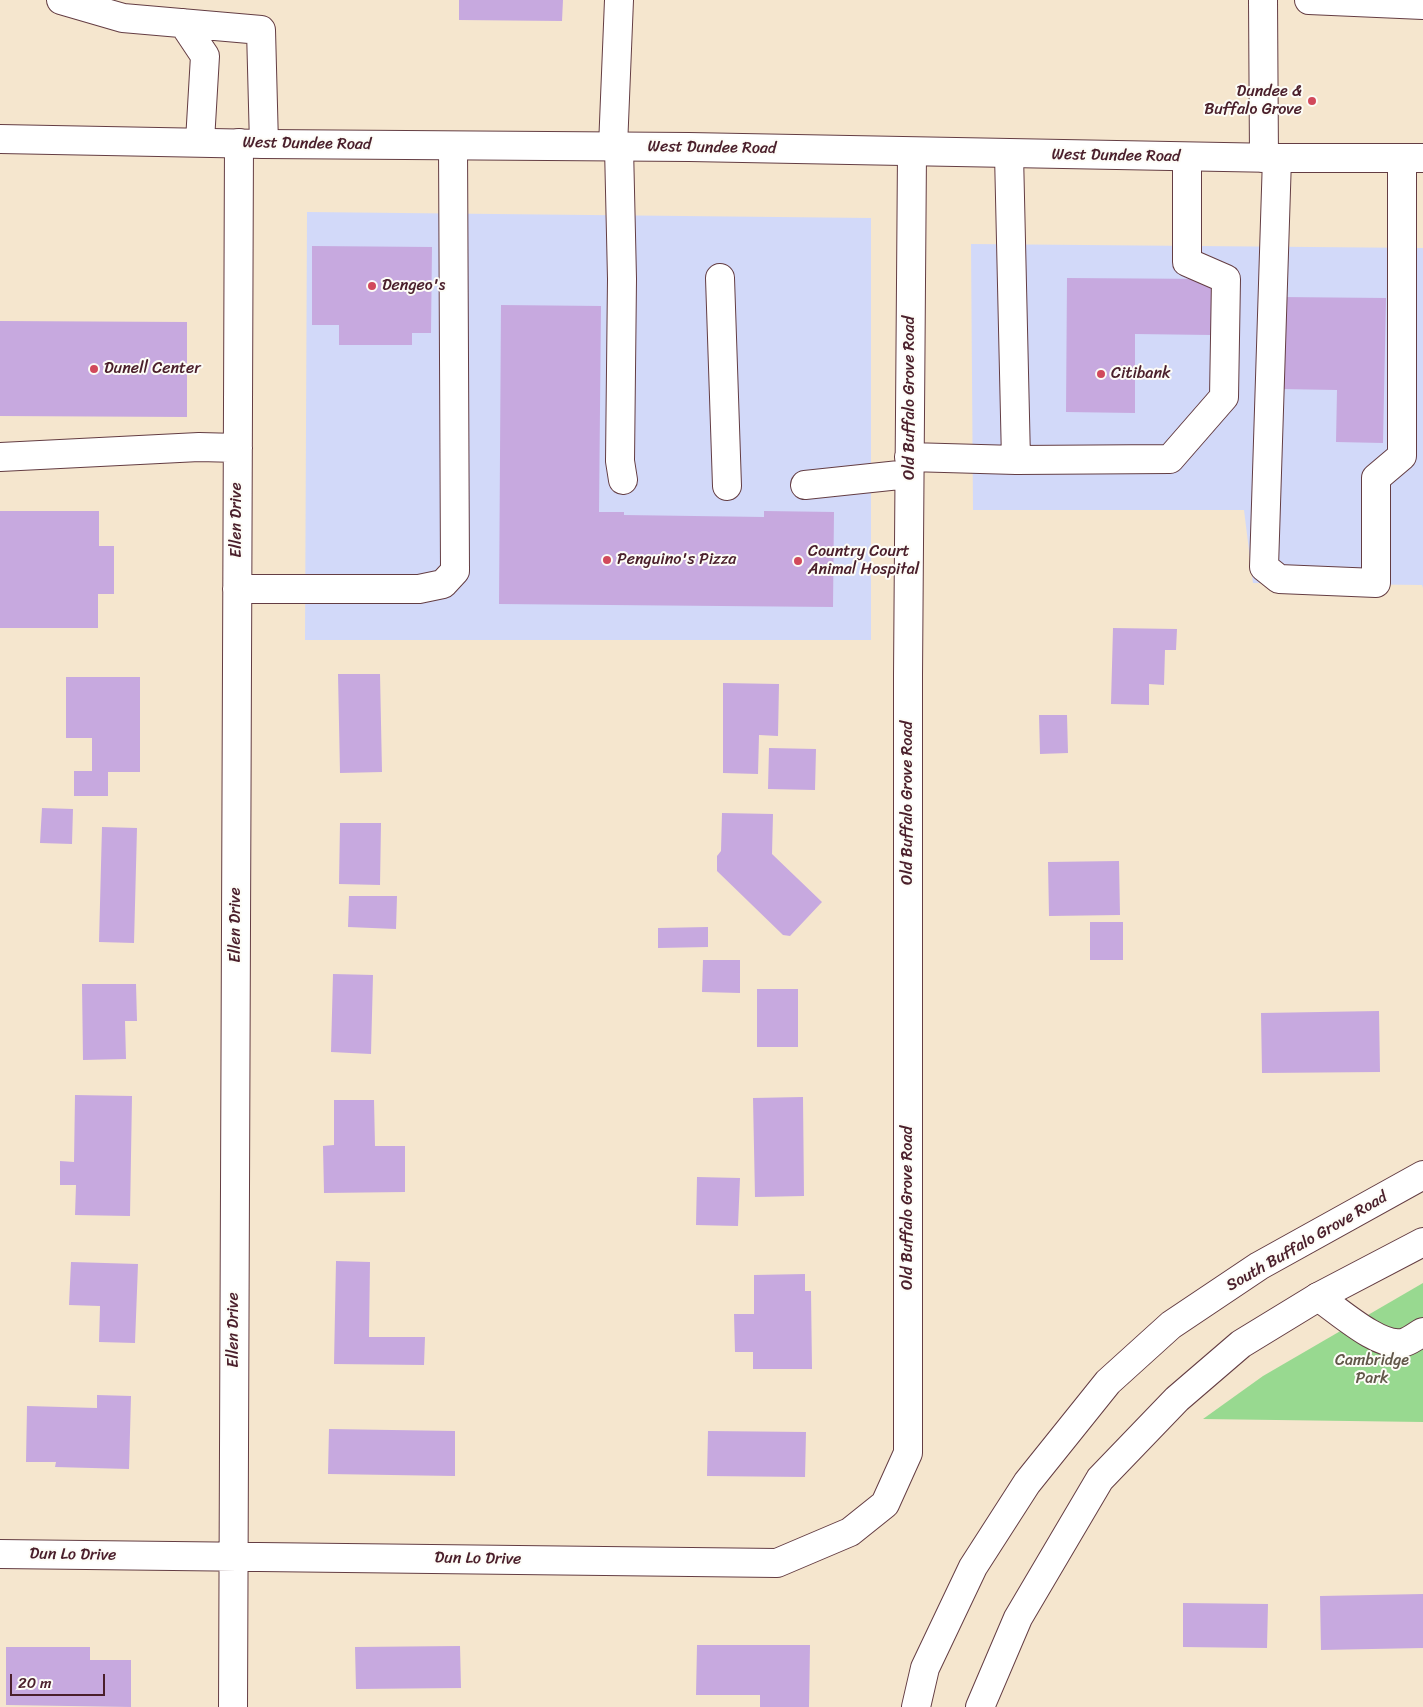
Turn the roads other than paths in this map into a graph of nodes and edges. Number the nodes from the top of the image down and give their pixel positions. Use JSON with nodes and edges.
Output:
{"nodes":[{"id":1,"x":61,"y":0,"type":"edge"},
{"id":2,"x":620,"y":0,"type":"edge"},
{"id":3,"x":1263,"y":0,"type":"edge"},
{"id":4,"x":1309,"y":0,"type":"edge"},
{"id":5,"x":1423,"y":5,"type":"edge"},
{"id":6,"x":183,"y":23,"type":"junction"},
{"id":7,"x":0,"y":139,"type":"edge"},
{"id":8,"x":200,"y":141,"type":"junction"},
{"id":9,"x":252,"y":144,"type":"junction"},
{"id":10,"x":453,"y":146,"type":"junction"},
{"id":11,"x":616,"y":147,"type":"junction"},
{"id":12,"x":912,"y":152,"type":"junction"},
{"id":13,"x":1009,"y":154,"type":"junction"},
{"id":14,"x":1187,"y":157,"type":"junction"},
{"id":15,"x":1271,"y":158,"type":"junction"},
{"id":16,"x":1412,"y":158,"type":"edge"},
{"id":17,"x":720,"y":278,"type":"dead end"},
{"id":18,"x":238,"y":448,"type":"junction"},
{"id":19,"x":0,"y":457,"type":"edge"},
{"id":20,"x":1016,"y":460,"type":"junction"},
{"id":21,"x":909,"y":465,"type":"junction"},
{"id":22,"x":624,"y":480,"type":"dead end"},
{"id":23,"x":805,"y":485,"type":"dead end"},
{"id":24,"x":727,"y":486,"type":"dead end"},
{"id":25,"x":237,"y":589,"type":"junction"},
{"id":26,"x":1423,"y":1175,"type":"edge"},
{"id":27,"x":1423,"y":1242,"type":"edge"},
{"id":28,"x":1318,"y":1297,"type":"junction"},
{"id":29,"x":1423,"y":1332,"type":"edge"},
{"id":30,"x":908,"y":1453,"type":"joint"},
{"id":31,"x":0,"y":1554,"type":"edge"},
{"id":32,"x":233,"y":1556,"type":"junction"},
{"id":33,"x":233,"y":1707,"type":"edge"},
{"id":34,"x":916,"y":1707,"type":"edge"},
{"id":35,"x":980,"y":1707,"type":"edge"}],
"edges":[{"from":1,"to":6,"type":"street"},
{"from":2,"to":11,"type":"street"},
{"from":3,"to":15,"type":"street"},
{"from":4,"to":5,"type":"street"},
{"from":6,"to":8,"type":"street"},
{"from":6,"to":9,"type":"street","name":"Ellen Drive"},
{"from":7,"to":8,"type":"street","name":"West Dundee Road"},
{"from":8,"to":9,"type":"street","name":"West Dundee Road"},
{"from":9,"to":10,"type":"street","name":"West Dundee Road"},
{"from":9,"to":18,"type":"street","name":"Ellen Drive"},
{"from":10,"to":11,"type":"street","name":"West Dundee Road"},
{"from":10,"to":25,"type":"street"},
{"from":11,"to":12,"type":"street","name":"West Dundee Road"},
{"from":11,"to":22,"type":"street"},
{"from":12,"to":13,"type":"street","name":"West Dundee Road"},
{"from":12,"to":21,"type":"street","name":"Old Buffalo Grove Road"},
{"from":13,"to":14,"type":"street","name":"West Dundee Road"},
{"from":13,"to":20,"type":"street"},
{"from":14,"to":15,"type":"street","name":"West Dundee Road"},
{"from":14,"to":20,"type":"street"},
{"from":15,"to":16,"type":"street","name":"West Dundee Road"},
{"from":15,"to":16,"type":"street"},
{"from":17,"to":24,"type":"street"},
{"from":18,"to":19,"type":"street"},
{"from":18,"to":25,"type":"street","name":"Ellen Drive"},
{"from":20,"to":21,"type":"street"},
{"from":21,"to":23,"type":"street"},
{"from":21,"to":30,"type":"street","name":"Old Buffalo Grove Road"},
{"from":25,"to":32,"type":"street","name":"Ellen Drive"},
{"from":26,"to":34,"type":"street","name":"South Buffalo Grove Road"},
{"from":27,"to":28,"type":"street"},
{"from":28,"to":29,"type":"street"},
{"from":28,"to":35,"type":"street"},
{"from":30,"to":32,"type":"street","name":"Dun Lo Drive"},
{"from":31,"to":32,"type":"street","name":"Dun Lo Drive"},
{"from":32,"to":33,"type":"street","name":"Ellen Drive"}]}
